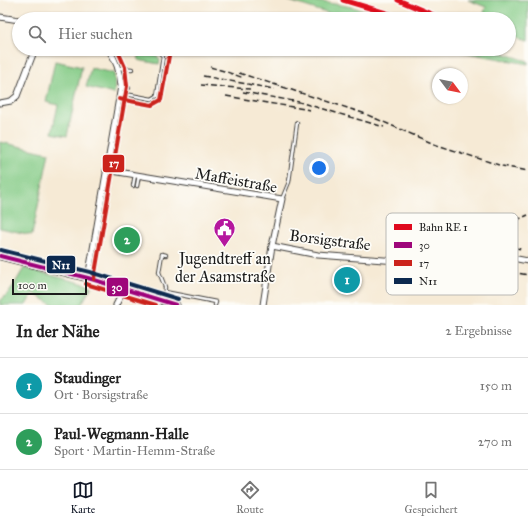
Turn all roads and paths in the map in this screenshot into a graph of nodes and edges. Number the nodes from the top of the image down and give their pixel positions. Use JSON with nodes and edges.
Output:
{"nodes":[{"id":1,"x":0,"y":16,"type":"edge"},
{"id":2,"x":12,"y":19,"type":"edge"},
{"id":3,"x":32,"y":56,"type":"edge"},
{"id":4,"x":113,"y":56,"type":"edge"},
{"id":5,"x":164,"y":56,"type":"edge"},
{"id":6,"x":119,"y":68,"type":"junction"},
{"id":7,"x":132,"y":69,"type":"dead end"},
{"id":8,"x":121,"y":86,"type":"junction"},
{"id":9,"x":129,"y":88,"type":"dead end"},
{"id":10,"x":120,"y":93,"type":"junction"},
{"id":11,"x":0,"y":103,"type":"edge"},
{"id":12,"x":297,"y":123,"type":"dead end"},
{"id":13,"x":106,"y":170,"type":"junction"},
{"id":14,"x":137,"y":175,"type":"junction"},
{"id":15,"x":133,"y":186,"type":"dead end"},
{"id":16,"x":137,"y":186,"type":"dead end"},
{"id":17,"x":282,"y":199,"type":"junction"},
{"id":18,"x":272,"y":246,"type":"junction"},
{"id":19,"x":166,"y":255,"type":"dead end"},
{"id":20,"x":0,"y":256,"type":"edge"},
{"id":21,"x":518,"y":259,"type":"edge"},
{"id":22,"x":386,"y":260,"type":"edge"},
{"id":23,"x":528,"y":261,"type":"edge"},
{"id":24,"x":88,"y":278,"type":"junction"},
{"id":25,"x":124,"y":289,"type":"junction"},
{"id":26,"x":165,"y":292,"type":"junction"},
{"id":27,"x":164,"y":302,"type":"junction"},
{"id":28,"x":116,"y":305,"type":"edge"},
{"id":29,"x":176,"y":305,"type":"edge"},
{"id":30,"x":215,"y":305,"type":"edge"},
{"id":31,"x":263,"y":305,"type":"edge"}],
"edges":[{"from":1,"to":2,"type":"street"},
{"from":3,"to":11,"type":"street"},
{"from":4,"to":6,"type":"street"},
{"from":5,"to":10,"type":"lane"},
{"from":6,"to":7,"type":"lane"},
{"from":6,"to":8,"type":"street"},
{"from":8,"to":9,"type":"lane"},
{"from":8,"to":10,"type":"street"},
{"from":10,"to":13,"type":"street"},
{"from":12,"to":17,"type":"lane"},
{"from":13,"to":14,"type":"street","name":"Maffeistraße"},
{"from":13,"to":24,"type":"street"},
{"from":14,"to":15,"type":"lane"},
{"from":14,"to":16,"type":"lane"},
{"from":14,"to":17,"type":"street","name":"Maffeistraße"},
{"from":17,"to":18,"type":"street","name":"Maffeistraße"},
{"from":18,"to":22,"type":"street","name":"Borsigstraße"},
{"from":18,"to":31,"type":"street","name":"Maffeistraße"},
{"from":19,"to":26,"type":"lane"},
{"from":20,"to":24,"type":"street"},
{"from":21,"to":23,"type":"street","name":"Borsigstraße"},
{"from":24,"to":25,"type":"street"},
{"from":25,"to":27,"type":"street"},
{"from":25,"to":28,"type":"street"},
{"from":26,"to":27,"type":"lane"},
{"from":26,"to":30,"type":"lane"},
{"from":27,"to":29,"type":"street"}]}
